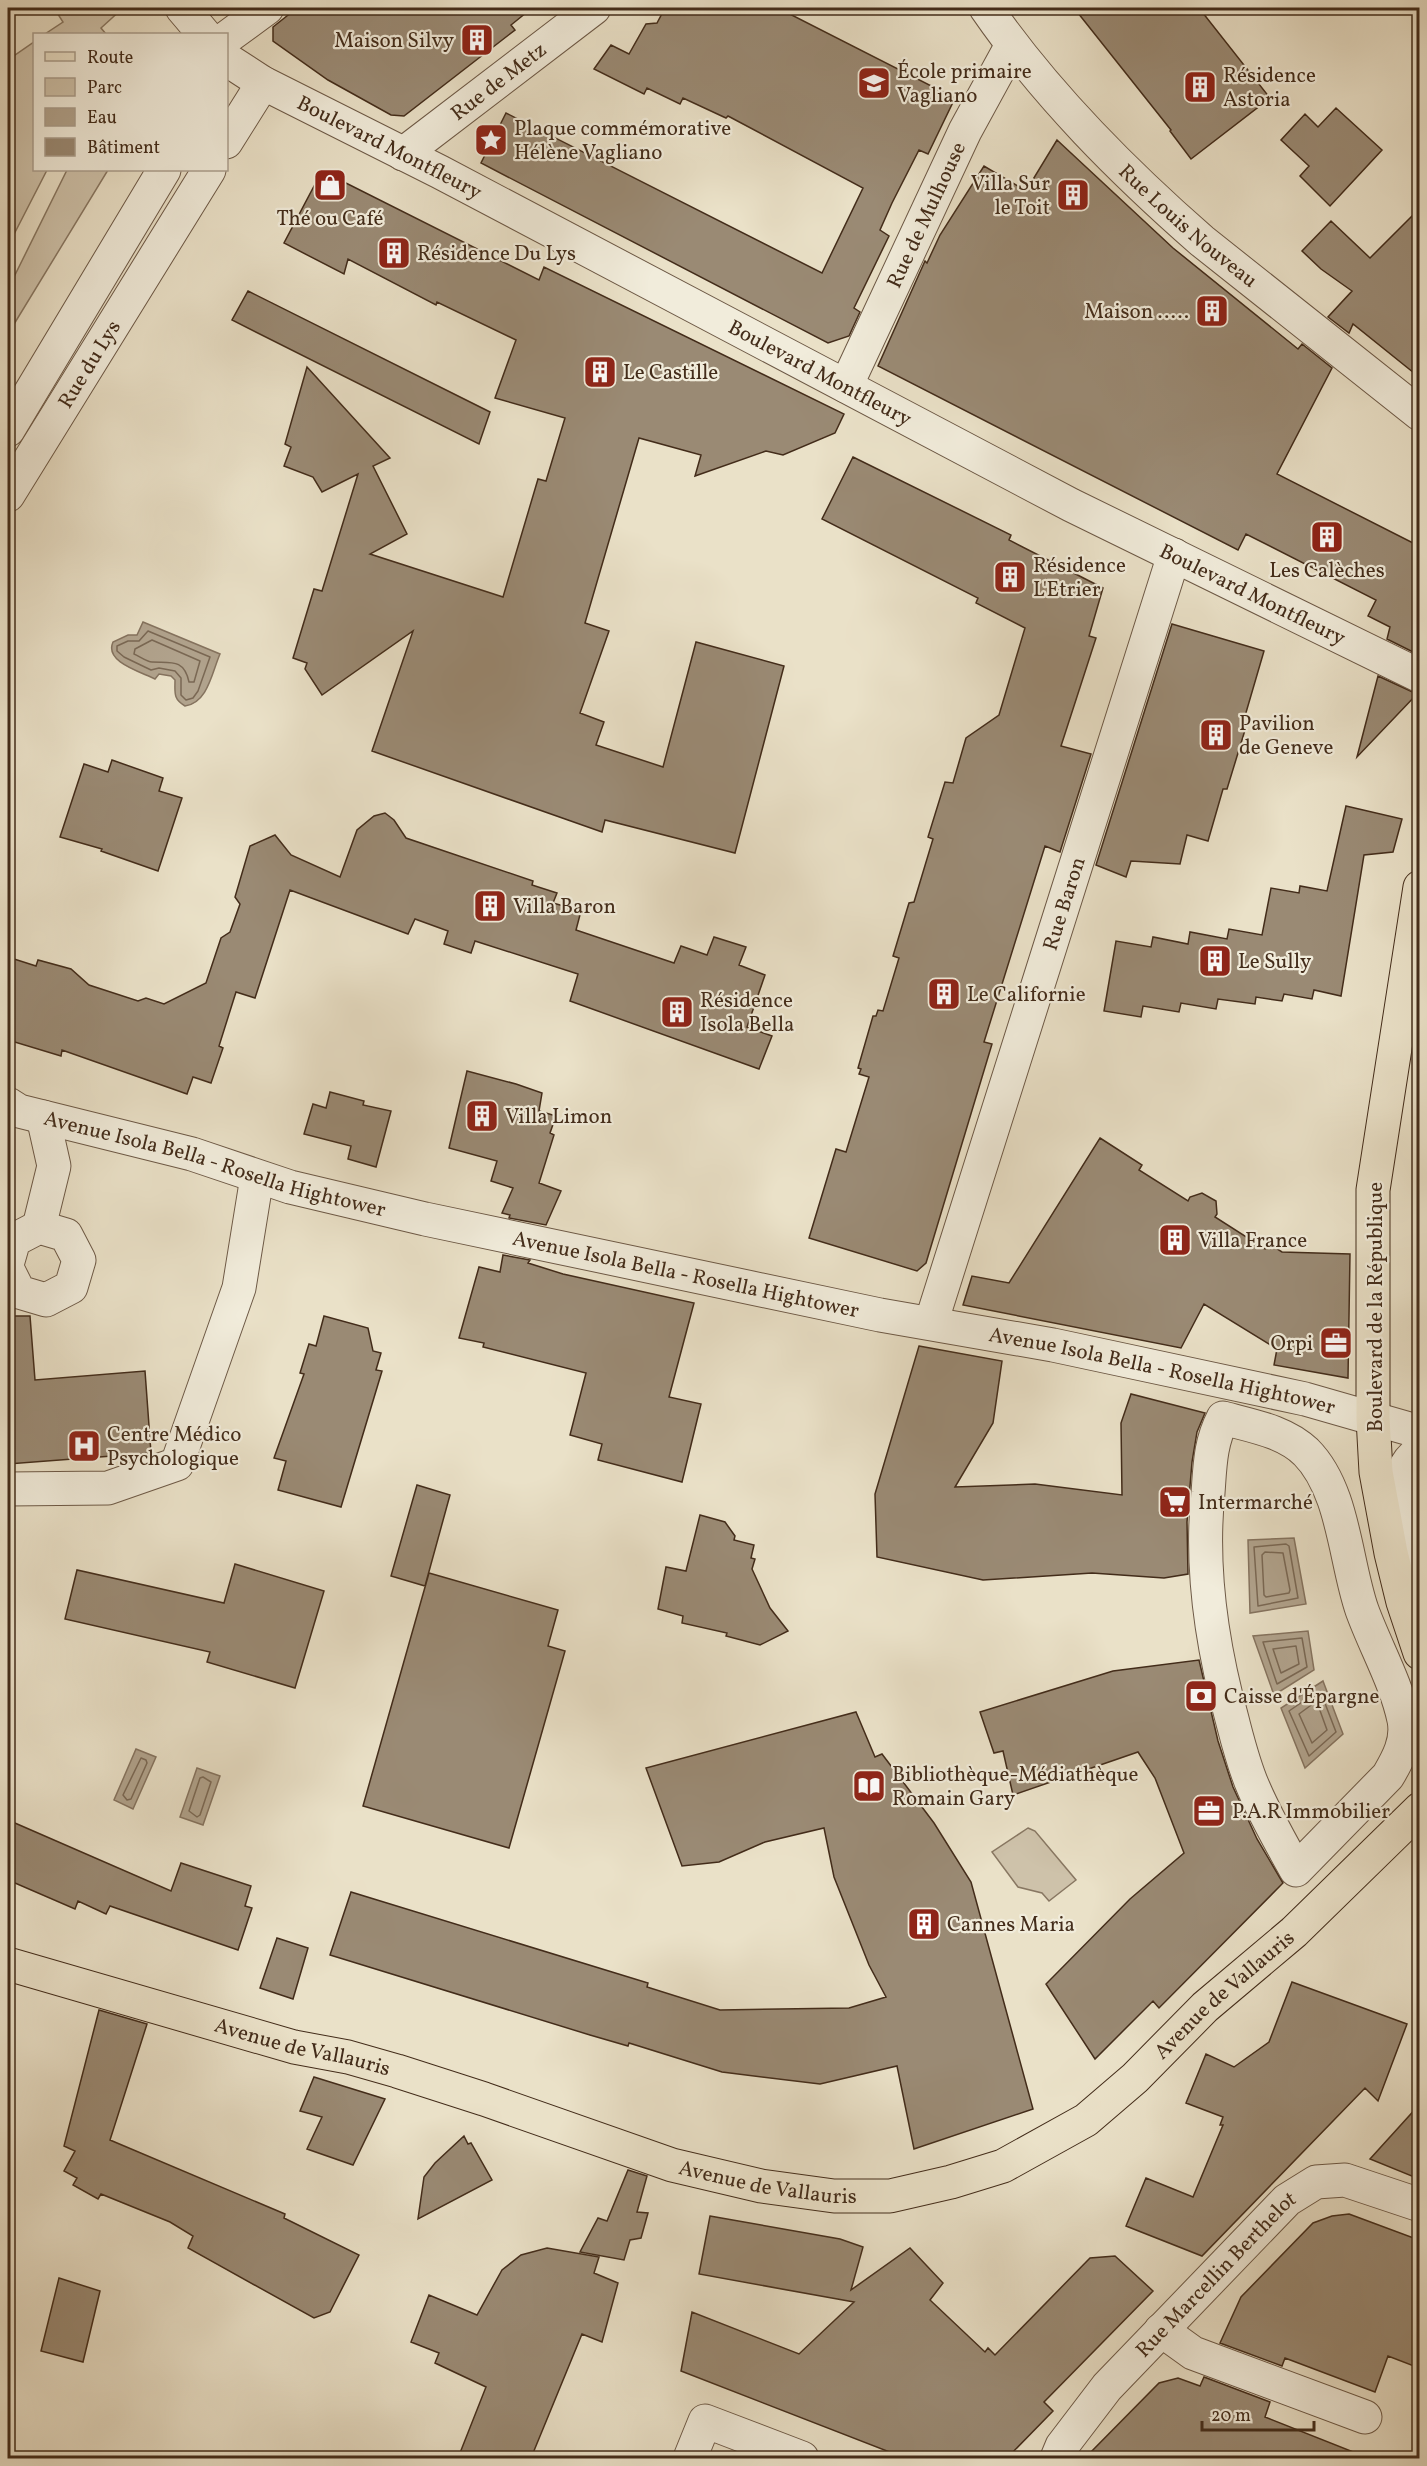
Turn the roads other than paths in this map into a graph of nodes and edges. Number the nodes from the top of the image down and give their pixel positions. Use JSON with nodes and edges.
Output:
{"nodes":[{"id":1,"x":182,"y":8,"type":"edge"},
{"id":2,"x":267,"y":8,"type":"edge"},
{"id":3,"x":594,"y":8,"type":"edge"},
{"id":4,"x":986,"y":8,"type":"edge"},
{"id":5,"x":203,"y":33,"type":"edge"},
{"id":6,"x":1012,"y":45,"type":"junction"},
{"id":7,"x":228,"y":55,"type":"edge"},
{"id":8,"x":228,"y":57,"type":"edge"},
{"id":9,"x":263,"y":83,"type":"junction"},
{"id":10,"x":228,"y":139,"type":"edge"},
{"id":11,"x":403,"y":154,"type":"junction"},
{"id":12,"x":163,"y":171,"type":"edge"},
{"id":13,"x":208,"y":171,"type":"edge"},
{"id":14,"x":138,"y":212,"type":"junction"},
{"id":15,"x":170,"y":231,"type":"junction"},
{"id":16,"x":846,"y":386,"type":"junction"},
{"id":17,"x":1419,"y":414,"type":"edge"},
{"id":18,"x":8,"y":430,"type":"edge"},
{"id":19,"x":8,"y":495,"type":"edge"},
{"id":20,"x":1174,"y":555,"type":"junction"},
{"id":21,"x":1419,"y":676,"type":"edge"},
{"id":22,"x":1419,"y":887,"type":"edge"},
{"id":23,"x":8,"y":1104,"type":"edge"},
{"id":24,"x":43,"y":1117,"type":"junction"},
{"id":25,"x":257,"y":1177,"type":"junction"},
{"id":26,"x":39,"y":1227,"type":"junction"},
{"id":27,"x":8,"y":1261,"type":"edge"},
{"id":28,"x":8,"y":1270,"type":"edge"},
{"id":29,"x":931,"y":1323,"type":"junction"},
{"id":30,"x":1373,"y":1418,"type":"junction"},
{"id":31,"x":1419,"y":1432,"type":"edge"},
{"id":32,"x":1419,"y":1451,"type":"edge"},
{"id":33,"x":8,"y":1489,"type":"edge"},
{"id":34,"x":1419,"y":1568,"type":"edge"},
{"id":35,"x":1419,"y":1653,"type":"edge"},
{"id":36,"x":1419,"y":1809,"type":"edge"},
{"id":37,"x":1296,"y":1870,"type":"joint"},
{"id":38,"x":8,"y":1964,"type":"edge"},
{"id":39,"x":1419,"y":2205,"type":"edge"},
{"id":40,"x":1161,"y":2330,"type":"junction"},
{"id":41,"x":1365,"y":2417,"type":"dead end"},
{"id":42,"x":690,"y":2458,"type":"edge"},
{"id":43,"x":802,"y":2458,"type":"edge"},
{"id":44,"x":1057,"y":2458,"type":"edge"}],
"edges":[{"from":1,"to":5,"type":"street"},
{"from":2,"to":7,"type":"street"},
{"from":3,"to":11,"type":"street","name":"Rue de Metz"},
{"from":4,"to":6,"type":"street","name":"Rue Louis Nouveau"},
{"from":6,"to":16,"type":"street","name":"Rue de Mulhouse"},
{"from":6,"to":17,"type":"street","name":"Rue Louis Nouveau"},
{"from":8,"to":9,"type":"street","name":"Boulevard Montfleury"},
{"from":9,"to":10,"type":"street"},
{"from":9,"to":11,"type":"street","name":"Boulevard Montfleury"},
{"from":11,"to":16,"type":"street","name":"Boulevard Montfleury"},
{"from":12,"to":14,"type":"street","name":"Rue du Lys"},
{"from":13,"to":15,"type":"street","name":"Rue du Lys"},
{"from":14,"to":15,"type":"street"},
{"from":14,"to":18,"type":"street","name":"Rue du Lys"},
{"from":15,"to":19,"type":"street","name":"Rue du Lys"},
{"from":16,"to":20,"type":"street","name":"Boulevard Montfleury"},
{"from":20,"to":21,"type":"street","name":"Boulevard Montfleury"},
{"from":20,"to":29,"type":"street","name":"Rue Baron"},
{"from":22,"to":30,"type":"main road","name":"Boulevard de la République"},
{"from":23,"to":24,"type":"street","name":"Avenue Isola Bella - Rosella Hightower"},
{"from":24,"to":25,"type":"street","name":"Avenue Isola Bella - Rosella Hightower"},
{"from":24,"to":26,"type":"street"},
{"from":25,"to":29,"type":"street","name":"Avenue Isola Bella - Rosella Hightower"},
{"from":25,"to":33,"type":"street"},
{"from":26,"to":27,"type":"street"},
{"from":26,"to":28,"type":"street"},
{"from":29,"to":30,"type":"street","name":"Avenue Isola Bella - Rosella Hightower"},
{"from":30,"to":31,"type":"street","name":"Avenue Isola Bella - Rosella Hightower"},
{"from":30,"to":35,"type":"main road","name":"Boulevard de la République"},
{"from":32,"to":34,"type":"street"},
{"from":36,"to":38,"type":"main road","name":"Avenue de Vallauris"},
{"from":37,"to":37,"type":"street"},
{"from":39,"to":40,"type":"street","name":"Rue Marcellin Berthelot"},
{"from":40,"to":41,"type":"street"},
{"from":40,"to":44,"type":"street","name":"Rue Marcellin Berthelot"},
{"from":42,"to":43,"type":"street"}]}
